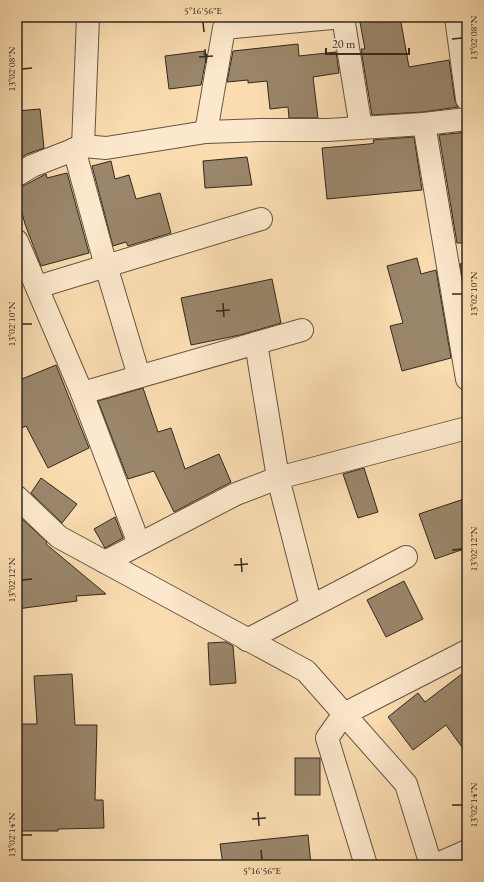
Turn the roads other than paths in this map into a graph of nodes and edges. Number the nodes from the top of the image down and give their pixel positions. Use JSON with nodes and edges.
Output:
{"nodes":[{"id":1,"x":88,"y":17,"type":"edge"},
{"id":2,"x":343,"y":17,"type":"edge"},
{"id":3,"x":456,"y":17,"type":"edge"},
{"id":4,"x":467,"y":100,"type":"edge"},
{"id":5,"x":467,"y":119,"type":"edge"},
{"id":6,"x":424,"y":124,"type":"junction"},
{"id":7,"x":361,"y":128,"type":"junction"},
{"id":8,"x":206,"y":132,"type":"junction"},
{"id":9,"x":78,"y":147,"type":"junction"},
{"id":10,"x":17,"y":175,"type":"edge"},
{"id":11,"x":261,"y":218,"type":"dead end"},
{"id":12,"x":17,"y":241,"type":"edge"},
{"id":13,"x":106,"y":266,"type":"junction"},
{"id":14,"x":37,"y":287,"type":"junction"},
{"id":15,"x":302,"y":330,"type":"dead end"},
{"id":16,"x":256,"y":343,"type":"junction"},
{"id":17,"x":139,"y":376,"type":"junction"},
{"id":18,"x":467,"y":379,"type":"edge"},
{"id":19,"x":82,"y":393,"type":"junction"},
{"id":20,"x":467,"y":428,"type":"edge"},
{"id":21,"x":278,"y":478,"type":"junction"},
{"id":22,"x":17,"y":497,"type":"edge"},
{"id":23,"x":139,"y":544,"type":"junction"},
{"id":24,"x":406,"y":557,"type":"dead end"},
{"id":25,"x":105,"y":562,"type":"junction"},
{"id":26,"x":311,"y":606,"type":"junction"},
{"id":27,"x":247,"y":640,"type":"junction"},
{"id":28,"x":467,"y":651,"type":"edge"},
{"id":29,"x":344,"y":714,"type":"junction"},
{"id":30,"x":467,"y":851,"type":"edge"},
{"id":31,"x":366,"y":865,"type":"edge"},
{"id":32,"x":431,"y":865,"type":"edge"},
{"id":33,"x":435,"y":865,"type":"edge"}],
"edges":[{"from":1,"to":9,"type":"street"},
{"from":2,"to":7,"type":"street"},
{"from":2,"to":8,"type":"street"},
{"from":3,"to":4,"type":"street"},
{"from":5,"to":6,"type":"street"},
{"from":6,"to":7,"type":"street"},
{"from":6,"to":18,"type":"street"},
{"from":7,"to":8,"type":"street"},
{"from":8,"to":9,"type":"street"},
{"from":9,"to":10,"type":"street"},
{"from":9,"to":13,"type":"street"},
{"from":11,"to":13,"type":"street"},
{"from":12,"to":14,"type":"street"},
{"from":13,"to":14,"type":"street"},
{"from":13,"to":17,"type":"street"},
{"from":14,"to":19,"type":"street"},
{"from":15,"to":16,"type":"street"},
{"from":16,"to":17,"type":"street"},
{"from":16,"to":21,"type":"street"},
{"from":17,"to":19,"type":"street"},
{"from":19,"to":23,"type":"street"},
{"from":20,"to":21,"type":"street"},
{"from":21,"to":23,"type":"street"},
{"from":21,"to":26,"type":"street"},
{"from":22,"to":25,"type":"street"},
{"from":23,"to":25,"type":"street"},
{"from":24,"to":26,"type":"street"},
{"from":25,"to":27,"type":"street"},
{"from":26,"to":27,"type":"street"},
{"from":27,"to":29,"type":"street"},
{"from":28,"to":29,"type":"street"},
{"from":29,"to":31,"type":"street"},
{"from":29,"to":32,"type":"street"},
{"from":30,"to":33,"type":"street"}]}
